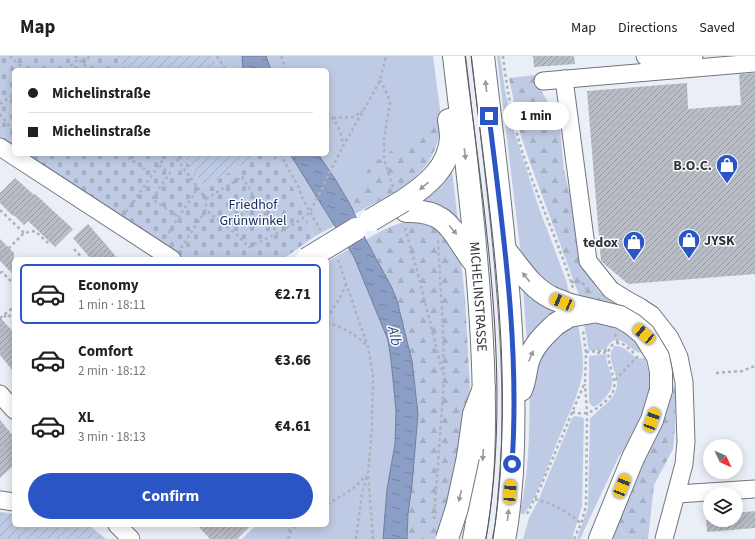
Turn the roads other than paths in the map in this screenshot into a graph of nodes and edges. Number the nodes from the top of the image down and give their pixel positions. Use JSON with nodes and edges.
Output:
{"nodes":[{"id":1,"x":483,"y":56,"type":"edge"},
{"id":2,"x":645,"y":56,"type":"edge"},
{"id":3,"x":694,"y":56,"type":"edge"},
{"id":4,"x":755,"y":63,"type":"edge"},
{"id":5,"x":455,"y":65,"type":"edge"},
{"id":6,"x":564,"y":79,"type":"junction"},
{"id":7,"x":543,"y":81,"type":"dead end"},
{"id":8,"x":0,"y":147,"type":"edge"},
{"id":9,"x":12,"y":155,"type":"edge"},
{"id":10,"x":14,"y":156,"type":"edge"},
{"id":11,"x":405,"y":206,"type":"junction"},
{"id":12,"x":505,"y":250,"type":"junction"},
{"id":13,"x":176,"y":254,"type":"edge"},
{"id":14,"x":310,"y":257,"type":"edge"},
{"id":15,"x":478,"y":266,"type":"junction"},
{"id":16,"x":595,"y":312,"type":"junction"},
{"id":17,"x":484,"y":388,"type":"junction"},
{"id":18,"x":0,"y":394,"type":"edge"},
{"id":19,"x":514,"y":406,"type":"junction"},
{"id":20,"x":12,"y":408,"type":"edge"},
{"id":21,"x":633,"y":458,"type":"junction"},
{"id":22,"x":755,"y":489,"type":"edge"},
{"id":23,"x":677,"y":494,"type":"junction"},
{"id":24,"x":0,"y":500,"type":"edge"},
{"id":25,"x":12,"y":502,"type":"edge"},
{"id":26,"x":119,"y":527,"type":"edge"},
{"id":27,"x":584,"y":532,"type":"edge"},
{"id":28,"x":131,"y":539,"type":"edge"},
{"id":29,"x":446,"y":539,"type":"edge"},
{"id":30,"x":474,"y":539,"type":"edge"},
{"id":31,"x":504,"y":539,"type":"edge"},
{"id":32,"x":600,"y":539,"type":"edge"},
{"id":33,"x":664,"y":539,"type":"edge"}],
"edges":[{"from":12,"to":1,"type":"main road","name":"MICHELINSTRASSE","one_way":true},
{"from":2,"to":3,"type":"street"},
{"from":4,"to":6,"type":"street"},
{"from":5,"to":11,"type":"main road","one_way":true},
{"from":5,"to":15,"type":"main road","name":"MICHELINSTRASSE","one_way":true},
{"from":6,"to":7,"type":"street"},
{"from":6,"to":23,"type":"street"},
{"from":8,"to":9,"type":"street"},
{"from":10,"to":13,"type":"street"},
{"from":11,"to":14,"type":"main road","bridge":true},
{"from":11,"to":15,"type":"main road","one_way":true},
{"from":16,"to":12,"type":"main road","one_way":true,"bridge":true},
{"from":12,"to":19,"type":"main road","name":"MICHELINSTRASSE"},
{"from":15,"to":17,"type":"main road","name":"MICHELINSTRASSE"},
{"from":19,"to":16,"type":"main road","one_way":true,"bridge":true},
{"from":16,"to":21,"type":"main road","bridge":true},
{"from":17,"to":29,"type":"main road","one_way":true,"bridge":true},
{"from":17,"to":30,"type":"main road","name":"MICHELINSTRASSE","one_way":true},
{"from":18,"to":20,"type":"street"},
{"from":31,"to":19,"type":"main road","name":"MICHELINSTRASSE","one_way":true},
{"from":21,"to":27,"type":"main road"},
{"from":21,"to":32,"type":"main road"},
{"from":22,"to":23,"type":"street"},
{"from":23,"to":33,"type":"street"},
{"from":24,"to":25,"type":"street"},
{"from":26,"to":28,"type":"street"}]}
